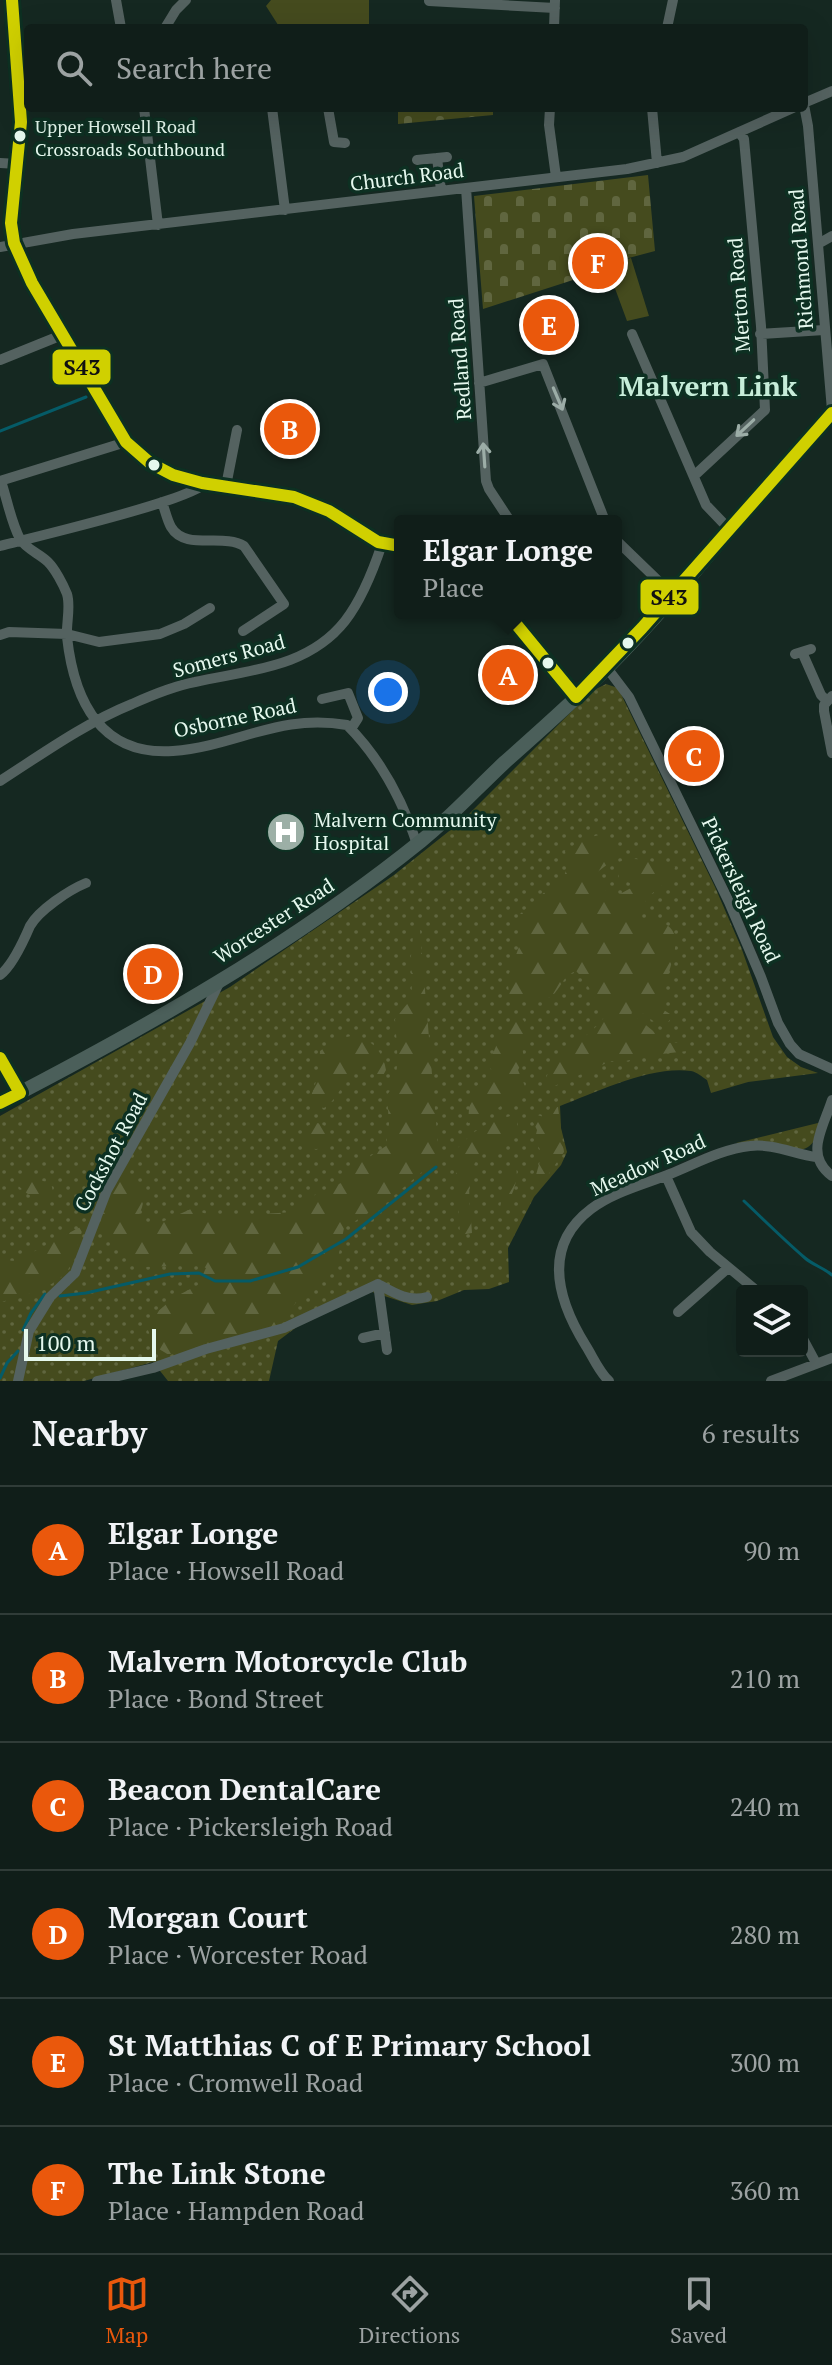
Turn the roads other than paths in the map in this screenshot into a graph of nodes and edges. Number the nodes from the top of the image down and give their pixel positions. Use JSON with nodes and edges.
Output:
{"nodes":[{"id":1,"x":12,"y":0,"type":"edge"},
{"id":2,"x":116,"y":0,"type":"edge"},
{"id":3,"x":186,"y":0,"type":"edge"},
{"id":4,"x":673,"y":0,"type":"edge"},
{"id":5,"x":429,"y":1,"type":"edge"},
{"id":6,"x":444,"y":1,"type":"edge"},
{"id":7,"x":555,"y":4,"type":"edge"},
{"id":8,"x":14,"y":14,"type":"junction"},
{"id":9,"x":0,"y":19,"type":"edge"},
{"id":10,"x":120,"y":24,"type":"edge"},
{"id":11,"x":167,"y":24,"type":"edge"},
{"id":12,"x":554,"y":24,"type":"edge"},
{"id":13,"x":668,"y":24,"type":"edge"},
{"id":14,"x":832,"y":91,"type":"edge"},
{"id":15,"x":808,"y":102,"type":"edge"},
{"id":16,"x":144,"y":112,"type":"edge"},
{"id":17,"x":273,"y":112,"type":"edge"},
{"id":18,"x":329,"y":112,"type":"edge"},
{"id":19,"x":550,"y":112,"type":"edge"},
{"id":20,"x":652,"y":112,"type":"edge"},
{"id":21,"x":784,"y":112,"type":"edge"},
{"id":22,"x":805,"y":112,"type":"edge"},
{"id":23,"x":739,"y":132,"type":"junction"},
{"id":24,"x":345,"y":143,"type":"dead end"},
{"id":25,"x":417,"y":160,"type":"dead end"},
{"id":26,"x":0,"y":163,"type":"edge"},
{"id":27,"x":657,"y":163,"type":"junction"},
{"id":28,"x":18,"y":164,"type":"junction"},
{"id":29,"x":556,"y":177,"type":"junction"},
{"id":30,"x":466,"y":188,"type":"junction"},
{"id":31,"x":441,"y":190,"type":"junction"},
{"id":32,"x":285,"y":210,"type":"junction"},
{"id":33,"x":158,"y":225,"type":"junction"},
{"id":34,"x":832,"y":236,"type":"edge"},
{"id":35,"x":14,"y":243,"type":"junction"},
{"id":36,"x":818,"y":244,"type":"junction"},
{"id":37,"x":0,"y":247,"type":"edge"},
{"id":38,"x":824,"y":330,"type":"junction"},
{"id":39,"x":760,"y":333,"type":"junction"},
{"id":40,"x":632,"y":334,"type":"dead end"},
{"id":41,"x":62,"y":335,"type":"junction"},
{"id":42,"x":0,"y":360,"type":"edge"},
{"id":43,"x":479,"y":383,"type":"junction"},
{"id":44,"x":832,"y":412,"type":"edge"},
{"id":45,"x":237,"y":430,"type":"dead end"},
{"id":46,"x":126,"y":442,"type":"junction"},
{"id":47,"x":695,"y":475,"type":"junction"},
{"id":48,"x":1,"y":481,"type":"edge"},
{"id":49,"x":207,"y":482,"type":"junction"},
{"id":50,"x":226,"y":486,"type":"junction"},
{"id":51,"x":162,"y":502,"type":"junction"},
{"id":52,"x":506,"y":515,"type":"edge"},
{"id":53,"x":603,"y":515,"type":"edge"},
{"id":54,"x":729,"y":529,"type":"junction"},
{"id":55,"x":21,"y":540,"type":"junction"},
{"id":56,"x":382,"y":544,"type":"junction"},
{"id":57,"x":0,"y":546,"type":"edge"},
{"id":58,"x":394,"y":546,"type":"edge"},
{"id":59,"x":622,"y":546,"type":"edge"},
{"id":60,"x":674,"y":596,"type":"junction"},
{"id":61,"x":210,"y":608,"type":"dead end"},
{"id":62,"x":512,"y":619,"type":"edge"},
{"id":63,"x":243,"y":631,"type":"dead end"},
{"id":64,"x":67,"y":634,"type":"junction"},
{"id":65,"x":0,"y":635,"type":"edge"},
{"id":66,"x":803,"y":652,"type":"dead end"},
{"id":67,"x":607,"y":668,"type":"junction"},
{"id":68,"x":576,"y":697,"type":"junction"},
{"id":69,"x":830,"y":698,"type":"edge"},
{"id":70,"x":322,"y":699,"type":"dead end"},
{"id":71,"x":96,"y":722,"type":"junction"},
{"id":72,"x":351,"y":729,"type":"junction"},
{"id":73,"x":832,"y":753,"type":"edge"},
{"id":74,"x":0,"y":781,"type":"edge"},
{"id":75,"x":424,"y":839,"type":"junction"},
{"id":76,"x":86,"y":883,"type":"dead end"},
{"id":77,"x":0,"y":975,"type":"edge"},
{"id":78,"x":220,"y":981,"type":"junction"},
{"id":79,"x":0,"y":1058,"type":"edge"},
{"id":80,"x":832,"y":1069,"type":"edge"},
{"id":81,"x":20,"y":1093,"type":"junction"},
{"id":82,"x":832,"y":1100,"type":"edge"},
{"id":83,"x":0,"y":1103,"type":"edge"},
{"id":84,"x":816,"y":1157,"type":"junction"},
{"id":85,"x":666,"y":1176,"type":"junction"},
{"id":86,"x":832,"y":1176,"type":"edge"},
{"id":87,"x":728,"y":1268,"type":"junction"},
{"id":88,"x":378,"y":1284,"type":"junction"},
{"id":89,"x":749,"y":1285,"type":"edge"},
{"id":90,"x":427,"y":1297,"type":"dead end"},
{"id":91,"x":678,"y":1312,"type":"dead end"},
{"id":92,"x":385,"y":1333,"type":"junction"},
{"id":93,"x":363,"y":1338,"type":"dead end"},
{"id":94,"x":808,"y":1348,"type":"edge"},
{"id":95,"x":387,"y":1350,"type":"dead end"},
{"id":96,"x":832,"y":1358,"type":"edge"},
{"id":97,"x":816,"y":1363,"type":"junction"},
{"id":98,"x":18,"y":1381,"type":"edge"},
{"id":99,"x":97,"y":1381,"type":"edge"},
{"id":100,"x":609,"y":1381,"type":"edge"},
{"id":101,"x":771,"y":1381,"type":"edge"}],
"edges":[{"from":1,"to":8,"type":"street"},
{"from":2,"to":10,"type":"street"},
{"from":3,"to":11,"type":"street"},
{"from":4,"to":13,"type":"street"},
{"from":5,"to":6,"type":"street"},
{"from":6,"to":7,"type":"street"},
{"from":7,"to":12,"type":"street"},
{"from":8,"to":9,"type":"street"},
{"from":8,"to":28,"type":"street"},
{"from":14,"to":15,"type":"street"},
{"from":16,"to":33,"type":"street"},
{"from":17,"to":32,"type":"street"},
{"from":18,"to":24,"type":"street"},
{"from":19,"to":29,"type":"street"},
{"from":20,"to":27,"type":"street"},
{"from":21,"to":23,"type":"street","name":"Church Road"},
{"from":22,"to":36,"type":"street","name":"Richmond Road"},
{"from":23,"to":27,"type":"street","name":"Church Road"},
{"from":23,"to":39,"type":"street","name":"Merton Road"},
{"from":25,"to":31,"type":"street"},
{"from":26,"to":28,"type":"street"},
{"from":27,"to":29,"type":"street","name":"Church Road"},
{"from":28,"to":35,"type":"street"},
{"from":29,"to":30,"type":"street","name":"Church Road"},
{"from":30,"to":31,"type":"street","name":"Church Road"},
{"from":30,"to":43,"type":"street","name":"Redland Road"},
{"from":31,"to":32,"type":"street","name":"Church Road"},
{"from":32,"to":33,"type":"street","name":"Church Road"},
{"from":33,"to":35,"type":"street","name":"Church Road"},
{"from":34,"to":36,"type":"street"},
{"from":35,"to":37,"type":"street","name":"Church Road"},
{"from":35,"to":41,"type":"street"},
{"from":36,"to":38,"type":"street","name":"Richmond Road"},
{"from":38,"to":39,"type":"street"},
{"from":38,"to":44,"type":"street","name":"Richmond Road"},
{"from":39,"to":47,"type":"street","name":"Merton Road","one_way":true},
{"from":40,"to":47,"type":"street"},
{"from":41,"to":42,"type":"street"},
{"from":41,"to":46,"type":"street"},
{"from":52,"to":43,"type":"street","name":"Redland Road","one_way":true},
{"from":43,"to":53,"type":"street","one_way":true},
{"from":44,"to":54,"type":"highway","name":"Worcester Road"},
{"from":45,"to":50,"type":"street"},
{"from":46,"to":48,"type":"street"},
{"from":46,"to":49,"type":"street"},
{"from":47,"to":54,"type":"street"},
{"from":48,"to":55,"type":"street"},
{"from":49,"to":50,"type":"street"},
{"from":49,"to":51,"type":"street"},
{"from":50,"to":56,"type":"street"},
{"from":51,"to":55,"type":"street"},
{"from":51,"to":63,"type":"street"},
{"from":54,"to":60,"type":"highway","name":"Worcester Road"},
{"from":55,"to":57,"type":"street"},
{"from":55,"to":64,"type":"street"},
{"from":56,"to":58,"type":"street"},
{"from":56,"to":71,"type":"street","name":"Somers Road"},
{"from":59,"to":60,"type":"street"},
{"from":60,"to":67,"type":"highway","name":"Worcester Road"},
{"from":61,"to":64,"type":"street"},
{"from":62,"to":68,"type":"street"},
{"from":64,"to":65,"type":"street"},
{"from":64,"to":71,"type":"street"},
{"from":66,"to":69,"type":"street"},
{"from":67,"to":68,"type":"highway","name":"Worcester Road"},
{"from":67,"to":80,"type":"street","name":"Pickersleigh Road"},
{"from":68,"to":75,"type":"highway","name":"Worcester Road"},
{"from":69,"to":73,"type":"street"},
{"from":70,"to":72,"type":"street"},
{"from":71,"to":72,"type":"street","name":"Osborne Road"},
{"from":71,"to":74,"type":"street","name":"Somers Road"},
{"from":72,"to":75,"type":"street"},
{"from":75,"to":78,"type":"highway","name":"Worcester Road"},
{"from":76,"to":77,"type":"street"},
{"from":78,"to":81,"type":"highway","name":"Worcester Road"},
{"from":78,"to":98,"type":"street","name":"Cockshot Road"},
{"from":79,"to":81,"type":"street"},
{"from":81,"to":83,"type":"highway","name":"Worcester Road"},
{"from":82,"to":84,"type":"street"},
{"from":84,"to":85,"type":"street","name":"Meadow Road"},
{"from":84,"to":86,"type":"street"},
{"from":85,"to":87,"type":"street"},
{"from":85,"to":100,"type":"street","name":"Meadow Road"},
{"from":87,"to":89,"type":"street"},
{"from":87,"to":91,"type":"street"},
{"from":88,"to":90,"type":"street"},
{"from":88,"to":92,"type":"street"},
{"from":88,"to":99,"type":"street"},
{"from":92,"to":93,"type":"street"},
{"from":92,"to":95,"type":"street"},
{"from":94,"to":97,"type":"street"},
{"from":96,"to":97,"type":"street"},
{"from":97,"to":101,"type":"street"}]}
